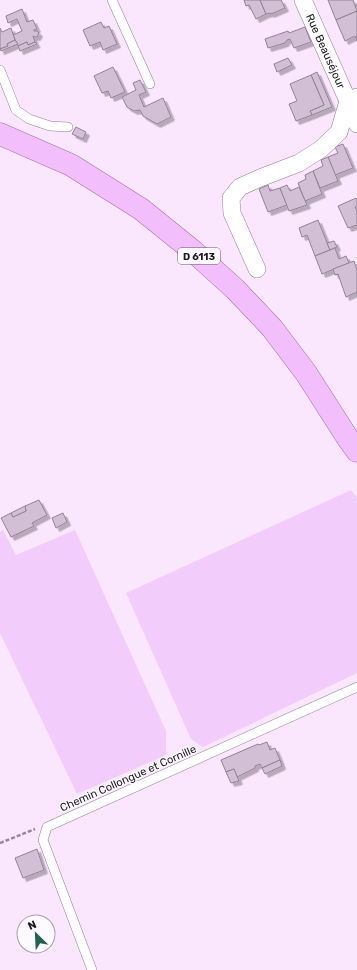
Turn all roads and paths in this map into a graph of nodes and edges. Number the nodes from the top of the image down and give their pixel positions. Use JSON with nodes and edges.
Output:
{"nodes":[{"id":1,"x":112,"y":0,"type":"edge"},
{"id":2,"x":304,"y":0,"type":"edge"},
{"id":3,"x":0,"y":70,"type":"edge"},
{"id":4,"x":150,"y":84,"type":"dead end"},
{"id":5,"x":352,"y":99,"type":"edge"},
{"id":6,"x":357,"y":124,"type":"edge"},
{"id":7,"x":68,"y":127,"type":"dead end"},
{"id":8,"x":0,"y":134,"type":"edge"},
{"id":9,"x":0,"y":148,"type":"edge"},
{"id":10,"x":257,"y":269,"type":"dead end"},
{"id":11,"x":352,"y":444,"type":"edge"},
{"id":12,"x":357,"y":687,"type":"edge"},
{"id":13,"x":47,"y":827,"type":"junction"},
{"id":14,"x":0,"y":843,"type":"edge"},
{"id":15,"x":92,"y":970,"type":"edge"}],
"edges":[{"from":1,"to":4,"type":"lane"},
{"from":2,"to":5,"type":"street","name":"Rue Beauséjour"},
{"from":3,"to":7,"type":"lane"},
{"from":5,"to":6,"type":"street","name":"Rue Beauséjour"},
{"from":5,"to":10,"type":"street"},
{"from":8,"to":11,"type":"main road","number":"D 6113"},
{"from":9,"to":11,"type":"main road","number":"D 6113"},
{"from":12,"to":13,"type":"lane","name":"Chemin Collongue et Cornille"},
{"from":13,"to":14,"type":"path"},
{"from":13,"to":15,"type":"lane"}]}
